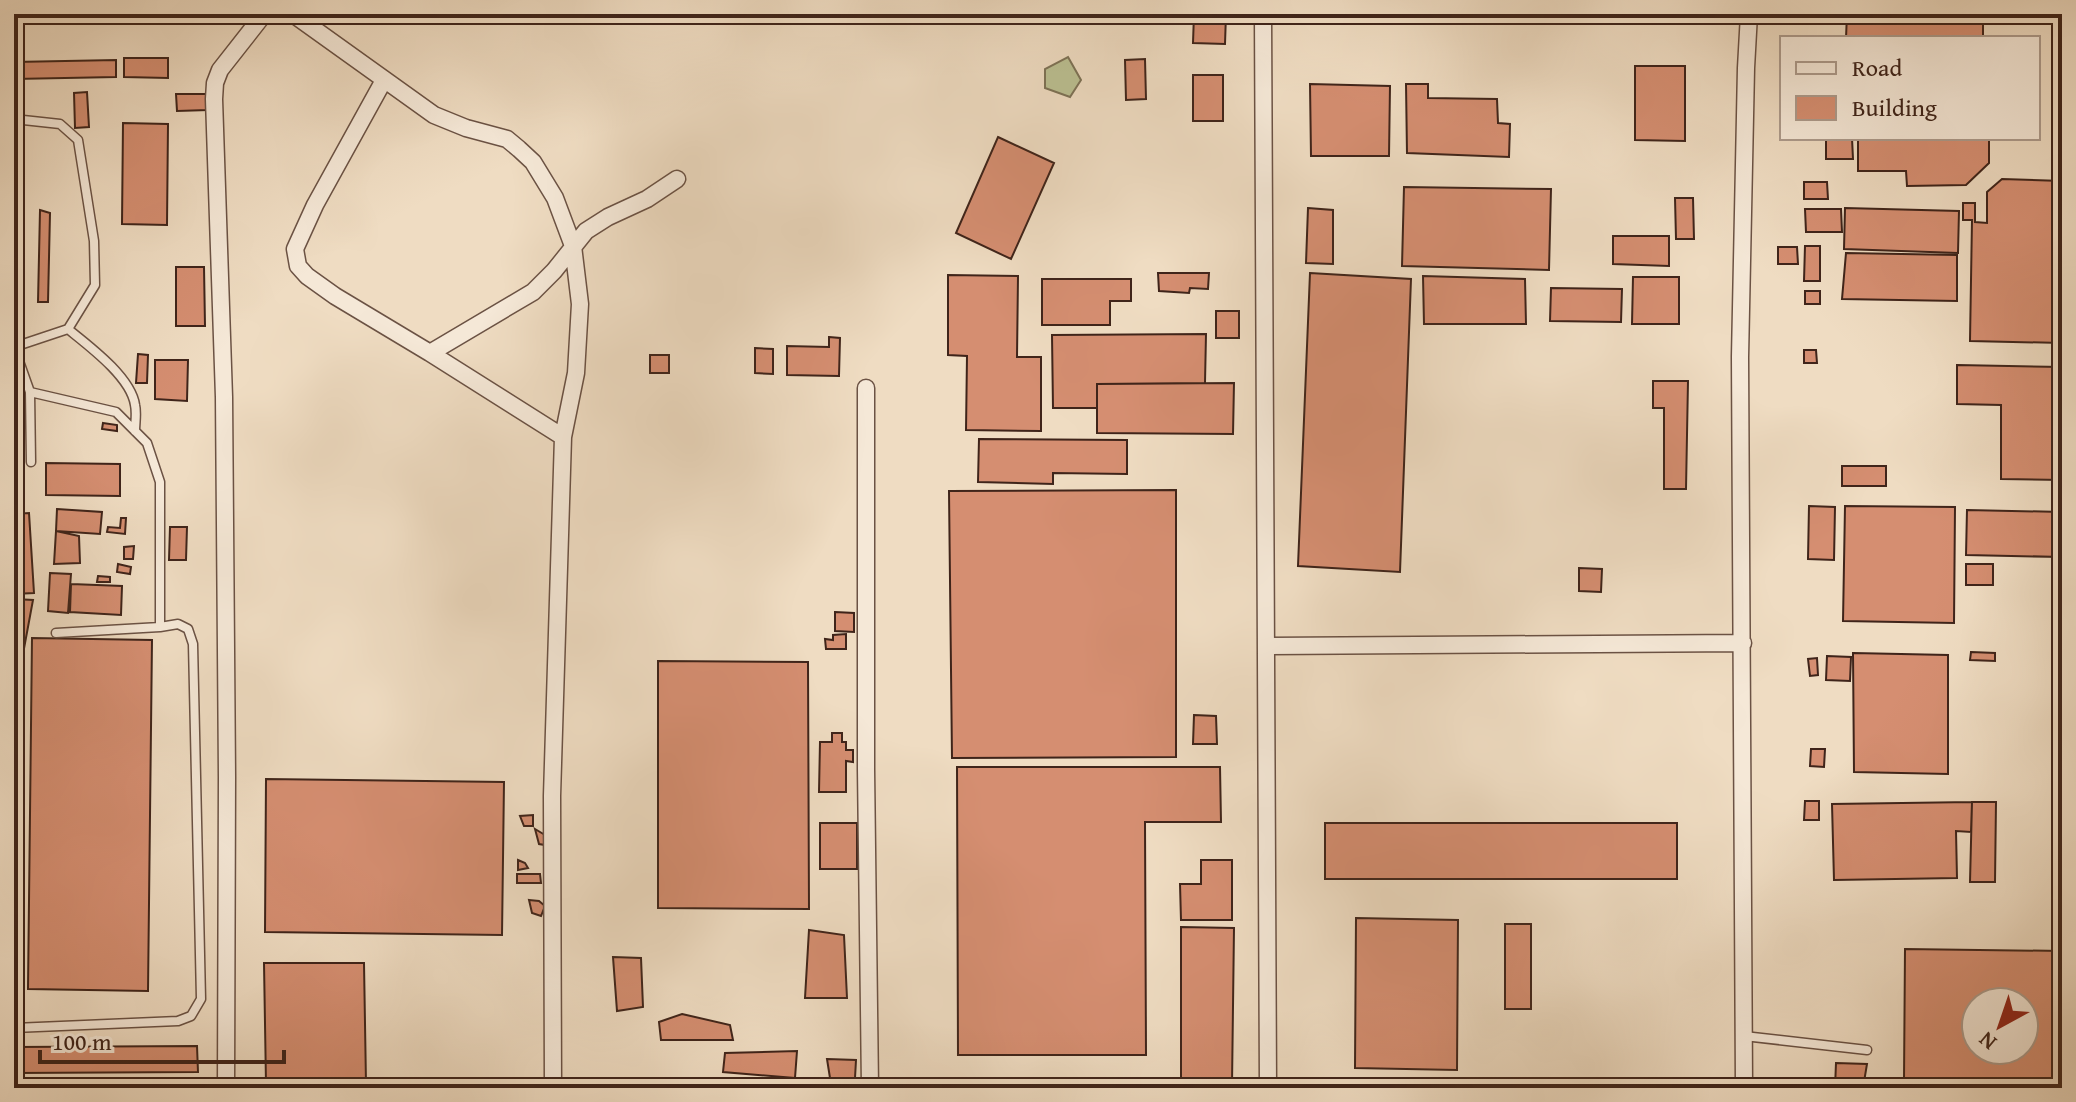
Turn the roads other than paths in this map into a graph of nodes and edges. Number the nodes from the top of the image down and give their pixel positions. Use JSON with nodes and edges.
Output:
{"nodes":[{"id":1,"x":264,"y":14,"type":"edge"},
{"id":2,"x":293,"y":14,"type":"edge"},
{"id":3,"x":1263,"y":14,"type":"edge"},
{"id":4,"x":1749,"y":14,"type":"edge"},
{"id":5,"x":384,"y":80,"type":"junction"},
{"id":6,"x":14,"y":119,"type":"edge"},
{"id":7,"x":677,"y":179,"type":"dead end"},
{"id":8,"x":573,"y":246,"type":"junction"},
{"id":9,"x":68,"y":329,"type":"junction"},
{"id":10,"x":14,"y":347,"type":"edge"},
{"id":11,"x":430,"y":353,"type":"junction"},
{"id":12,"x":866,"y":388,"type":"dead end"},
{"id":13,"x":30,"y":392,"type":"junction"},
{"id":14,"x":135,"y":431,"type":"junction"},
{"id":15,"x":563,"y":437,"type":"junction"},
{"id":16,"x":31,"y":462,"type":"dead end"},
{"id":17,"x":160,"y":627,"type":"junction"},
{"id":18,"x":56,"y":633,"type":"dead end"},
{"id":19,"x":1743,"y":643,"type":"junction"},
{"id":20,"x":1266,"y":646,"type":"junction"},
{"id":21,"x":14,"y":1028,"type":"edge"},
{"id":22,"x":1743,"y":1036,"type":"junction"},
{"id":23,"x":1867,"y":1050,"type":"dead end"},
{"id":24,"x":226,"y":1088,"type":"edge"},
{"id":25,"x":553,"y":1088,"type":"edge"},
{"id":26,"x":870,"y":1088,"type":"edge"},
{"id":27,"x":1268,"y":1088,"type":"edge"},
{"id":28,"x":1744,"y":1088,"type":"edge"}],
"edges":[{"from":1,"to":24,"type":"street"},
{"from":2,"to":5,"type":"street"},
{"from":3,"to":20,"type":"street"},
{"from":4,"to":19,"type":"street"},
{"from":5,"to":8,"type":"street"},
{"from":5,"to":11,"type":"street"},
{"from":6,"to":9,"type":"lane"},
{"from":7,"to":8,"type":"street"},
{"from":8,"to":11,"type":"street"},
{"from":8,"to":15,"type":"street"},
{"from":9,"to":10,"type":"lane"},
{"from":9,"to":14,"type":"lane"},
{"from":10,"to":13,"type":"lane"},
{"from":11,"to":15,"type":"street"},
{"from":12,"to":26,"type":"street"},
{"from":13,"to":14,"type":"lane"},
{"from":13,"to":16,"type":"lane"},
{"from":14,"to":17,"type":"lane"},
{"from":15,"to":25,"type":"street"},
{"from":17,"to":18,"type":"lane"},
{"from":17,"to":21,"type":"lane"},
{"from":19,"to":20,"type":"street"},
{"from":19,"to":22,"type":"street"},
{"from":20,"to":27,"type":"street"},
{"from":22,"to":23,"type":"lane"},
{"from":22,"to":28,"type":"street"}]}
